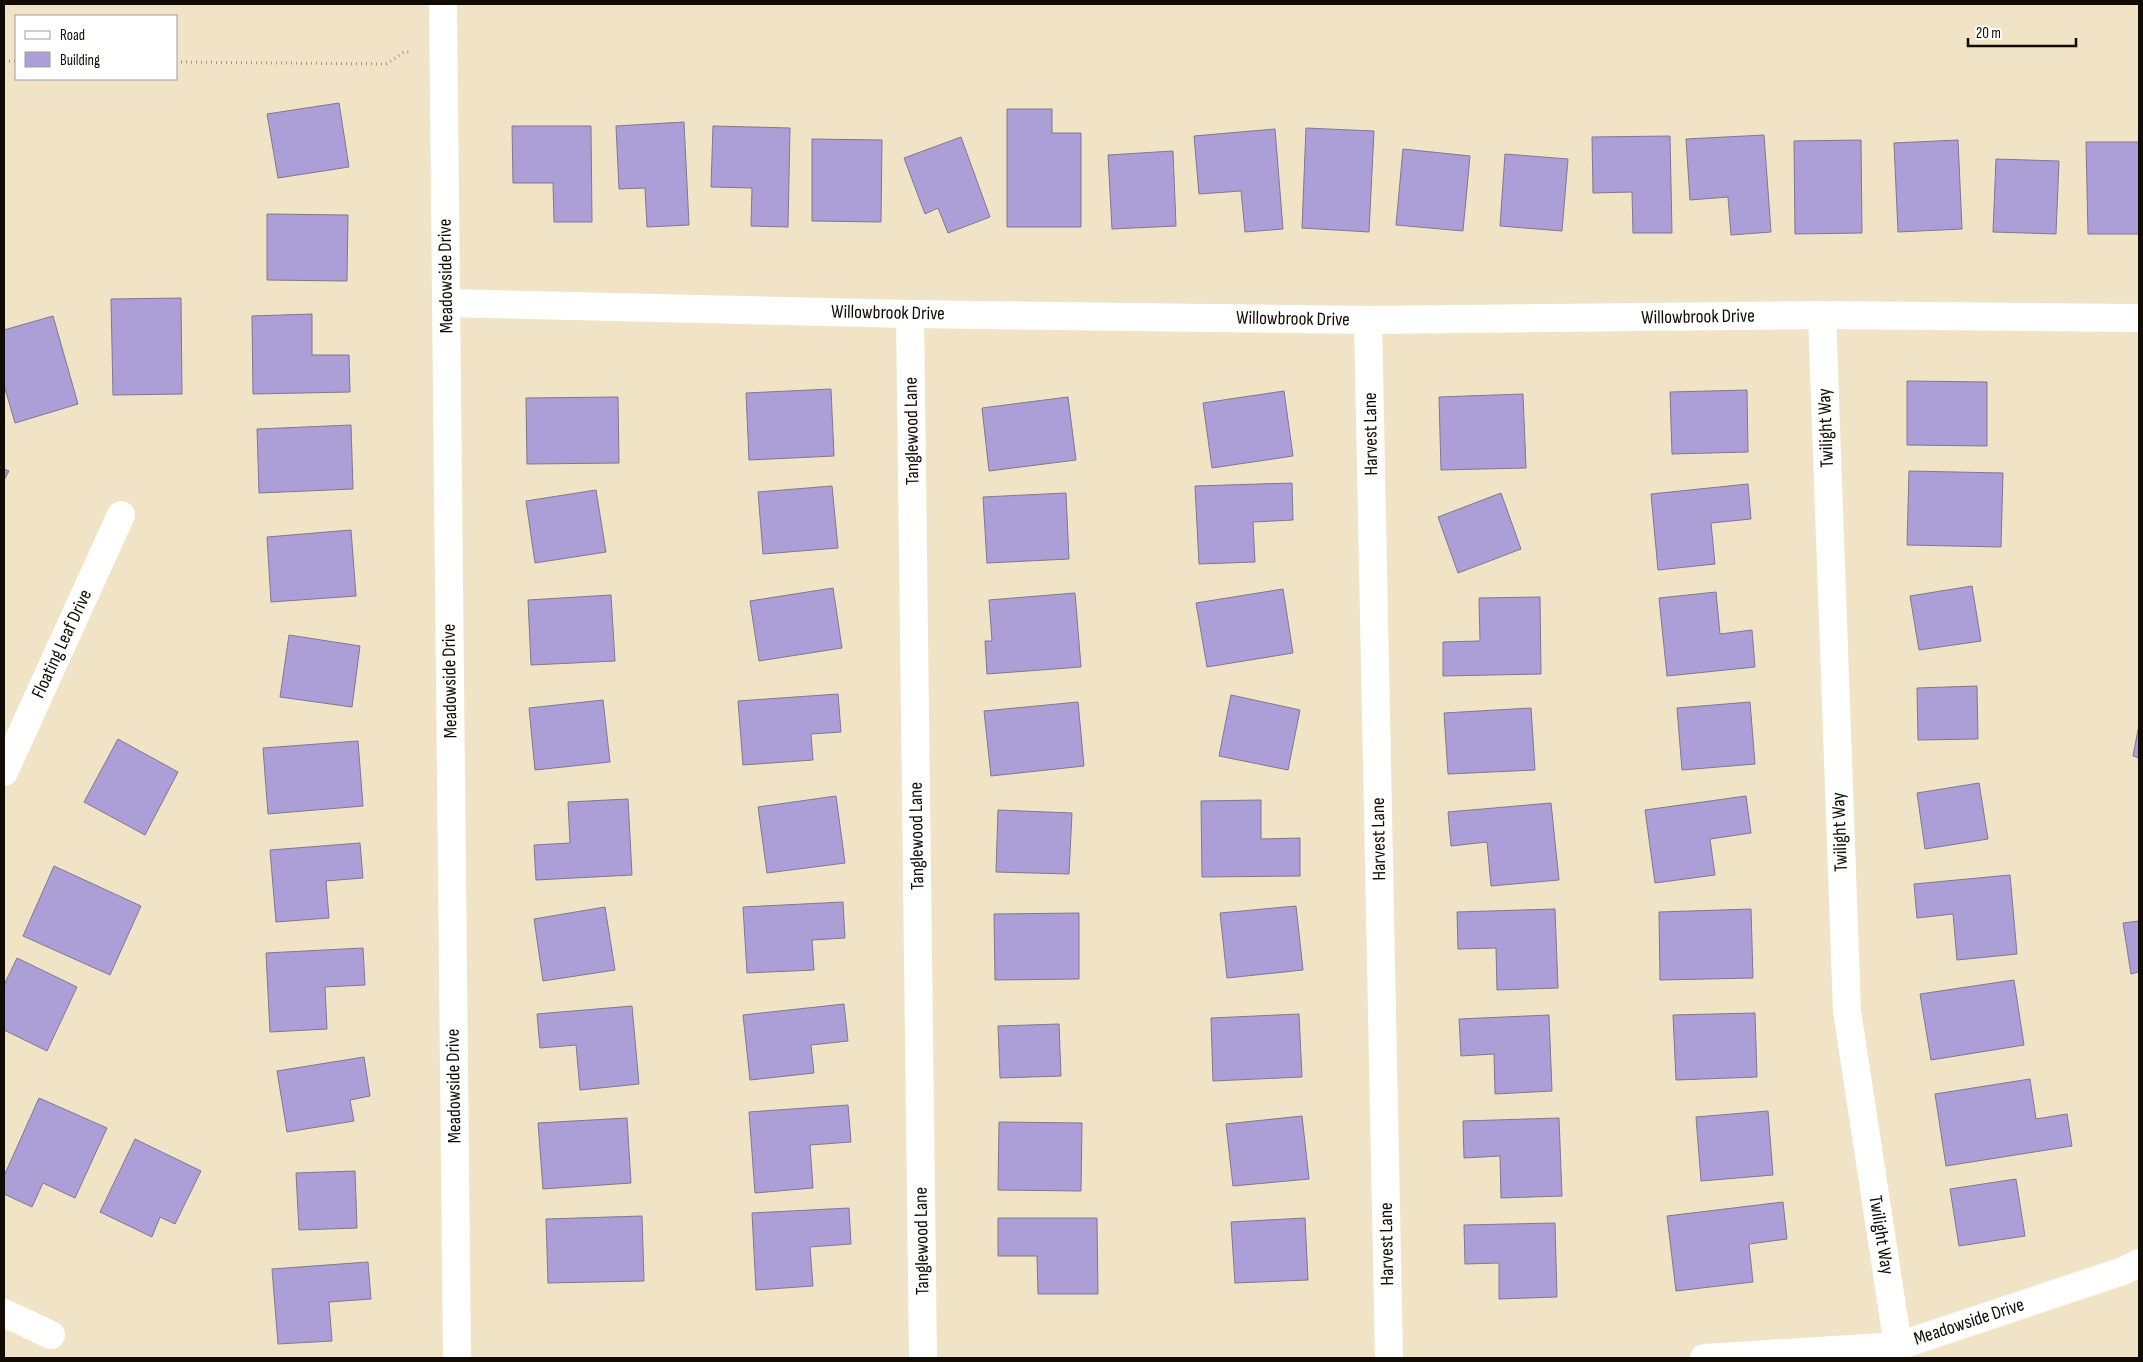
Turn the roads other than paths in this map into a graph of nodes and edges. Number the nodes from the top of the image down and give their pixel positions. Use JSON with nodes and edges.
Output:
{"nodes":[{"id":1,"x":443,"y":4,"type":"edge"},
{"id":2,"x":447,"y":303,"type":"junction"},
{"id":3,"x":910,"y":314,"type":"junction"},
{"id":4,"x":1822,"y":315,"type":"junction"},
{"id":5,"x":2139,"y":318,"type":"edge"},
{"id":6,"x":1368,"y":320,"type":"junction"},
{"id":7,"x":121,"y":515,"type":"dead end"},
{"id":8,"x":4,"y":772,"type":"edge"},
{"id":9,"x":2139,"y":1262,"type":"edge"},
{"id":10,"x":4,"y":1313,"type":"edge"},
{"id":11,"x":51,"y":1335,"type":"dead end"},
{"id":12,"x":1898,"y":1346,"type":"junction"},
{"id":13,"x":457,"y":1358,"type":"edge"},
{"id":14,"x":923,"y":1358,"type":"edge"},
{"id":15,"x":1389,"y":1358,"type":"edge"},
{"id":16,"x":1704,"y":1358,"type":"edge"}],
"edges":[{"from":1,"to":2,"type":"street","name":"Meadowside Drive"},
{"from":2,"to":3,"type":"street","name":"Willowbrook Drive"},
{"from":2,"to":13,"type":"street","name":"Meadowside Drive"},
{"from":3,"to":6,"type":"street","name":"Willowbrook Drive"},
{"from":3,"to":14,"type":"street","name":"Tanglewood Lane"},
{"from":4,"to":5,"type":"street","name":"Willowbrook Drive"},
{"from":4,"to":6,"type":"street","name":"Willowbrook Drive"},
{"from":4,"to":12,"type":"street","name":"Twilight Way"},
{"from":6,"to":15,"type":"street","name":"Harvest Lane"},
{"from":7,"to":8,"type":"street","name":"Floating Leaf Drive"},
{"from":9,"to":12,"type":"street","name":"Meadowside Drive"},
{"from":10,"to":11,"type":"street"},
{"from":12,"to":16,"type":"street","name":"Meadowside Drive"}]}
